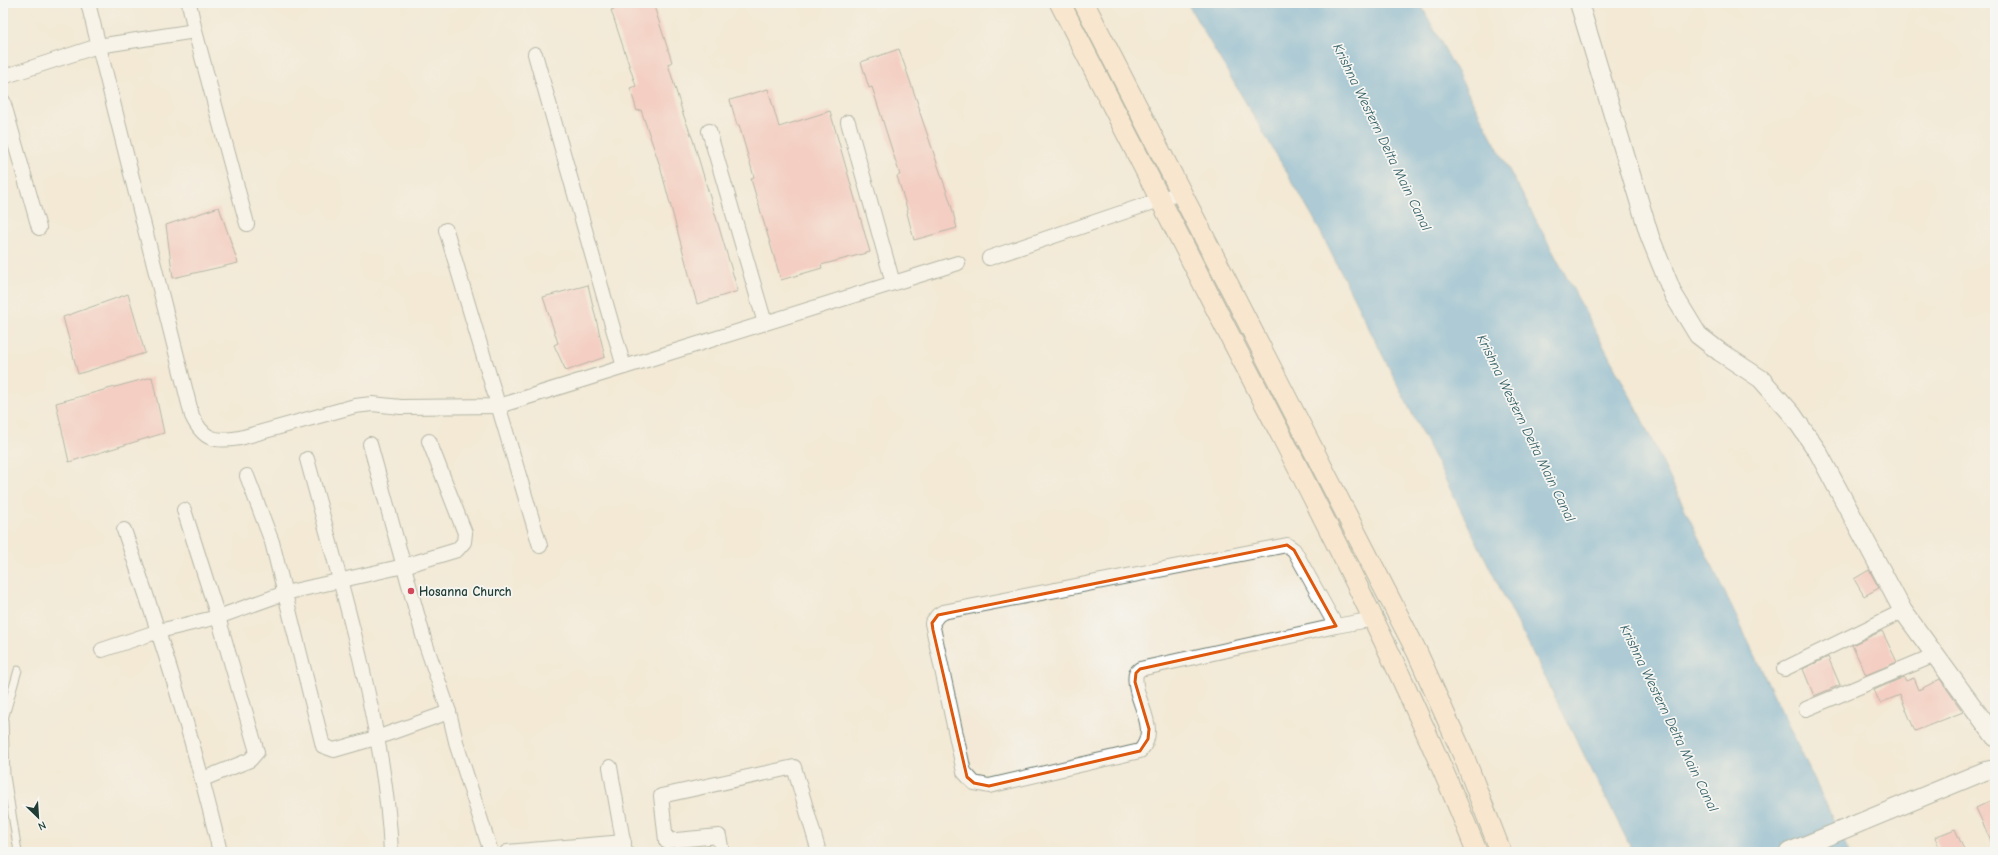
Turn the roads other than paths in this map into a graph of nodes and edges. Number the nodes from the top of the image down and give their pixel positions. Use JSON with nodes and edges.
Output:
{"nodes":[{"id":1,"x":88,"y":3,"type":"edge"},
{"id":2,"x":189,"y":3,"type":"edge"},
{"id":3,"x":1060,"y":3,"type":"edge"},
{"id":4,"x":1084,"y":3,"type":"edge"},
{"id":5,"x":1579,"y":3,"type":"edge"},
{"id":6,"x":195,"y":31,"type":"junction"},
{"id":7,"x":98,"y":46,"type":"junction"},
{"id":8,"x":535,"y":54,"type":"dead end"},
{"id":9,"x":3,"y":77,"type":"edge"},
{"id":10,"x":3,"y":101,"type":"edge"},
{"id":11,"x":848,"y":122,"type":"dead end"},
{"id":12,"x":709,"y":131,"type":"dead end"},
{"id":13,"x":1180,"y":193,"type":"junction"},
{"id":14,"x":1159,"y":200,"type":"junction"},
{"id":15,"x":248,"y":224,"type":"dead end"},
{"id":16,"x":39,"y":228,"type":"dead end"},
{"id":17,"x":446,"y":230,"type":"dead end"},
{"id":18,"x":990,"y":258,"type":"dead end"},
{"id":19,"x":958,"y":263,"type":"dead end"},
{"id":20,"x":893,"y":283,"type":"junction"},
{"id":21,"x":765,"y":323,"type":"junction"},
{"id":22,"x":624,"y":367,"type":"junction"},
{"id":23,"x":499,"y":406,"type":"junction"},
{"id":24,"x":429,"y":441,"type":"dead end"},
{"id":25,"x":370,"y":444,"type":"dead end"},
{"id":26,"x":307,"y":459,"type":"dead end"},
{"id":27,"x":247,"y":476,"type":"dead end"},
{"id":28,"x":184,"y":510,"type":"dead end"},
{"id":29,"x":124,"y":530,"type":"dead end"},
{"id":30,"x":1355,"y":531,"type":"junction"},
{"id":31,"x":1334,"y":540,"type":"junction"},
{"id":32,"x":540,"y":546,"type":"dead end"},
{"id":33,"x":404,"y":566,"type":"junction"},
{"id":34,"x":341,"y":580,"type":"junction"},
{"id":35,"x":285,"y":593,"type":"junction"},
{"id":36,"x":1903,"y":611,"type":"junction"},
{"id":37,"x":218,"y":617,"type":"junction"},
{"id":38,"x":1374,"y":619,"type":"junction"},
{"id":39,"x":1336,"y":626,"type":"junction"},
{"id":40,"x":159,"y":631,"type":"junction"},
{"id":41,"x":102,"y":650,"type":"dead end"},
{"id":42,"x":1935,"y":655,"type":"junction"},
{"id":43,"x":1784,"y":669,"type":"dead end"},
{"id":44,"x":18,"y":670,"type":"dead end"},
{"id":45,"x":1806,"y":709,"type":"dead end"},
{"id":46,"x":449,"y":712,"type":"junction"},
{"id":47,"x":378,"y":737,"type":"junction"},
{"id":48,"x":1995,"y":737,"type":"edge"},
{"id":49,"x":610,"y":767,"type":"dead end"},
{"id":50,"x":1992,"y":768,"type":"edge"},
{"id":51,"x":203,"y":779,"type":"junction"},
{"id":52,"x":624,"y":847,"type":"edge"},
{"id":53,"x":18,"y":852,"type":"edge"},
{"id":54,"x":220,"y":852,"type":"edge"},
{"id":55,"x":391,"y":852,"type":"edge"},
{"id":56,"x":492,"y":852,"type":"edge"},
{"id":57,"x":507,"y":852,"type":"edge"},
{"id":58,"x":722,"y":852,"type":"edge"},
{"id":59,"x":819,"y":852,"type":"edge"},
{"id":60,"x":1477,"y":852,"type":"edge"},
{"id":61,"x":1501,"y":852,"type":"edge"},
{"id":62,"x":1789,"y":852,"type":"edge"}],
"edges":[{"from":1,"to":7,"type":"street"},
{"from":2,"to":6,"type":"street"},
{"from":3,"to":14,"type":"main road"},
{"from":4,"to":13,"type":"main road"},
{"from":5,"to":36,"type":"street"},
{"from":6,"to":7,"type":"street"},
{"from":6,"to":15,"type":"street"},
{"from":7,"to":9,"type":"street"},
{"from":7,"to":23,"type":"street"},
{"from":8,"to":22,"type":"street"},
{"from":10,"to":16,"type":"street"},
{"from":11,"to":20,"type":"street"},
{"from":12,"to":21,"type":"street"},
{"from":13,"to":14,"type":"street"},
{"from":13,"to":30,"type":"main road"},
{"from":14,"to":18,"type":"street"},
{"from":14,"to":31,"type":"main road"},
{"from":17,"to":23,"type":"street"},
{"from":19,"to":20,"type":"street"},
{"from":20,"to":21,"type":"street"},
{"from":21,"to":22,"type":"street"},
{"from":22,"to":23,"type":"street"},
{"from":23,"to":32,"type":"street"},
{"from":24,"to":33,"type":"street"},
{"from":25,"to":33,"type":"street"},
{"from":26,"to":34,"type":"street"},
{"from":27,"to":35,"type":"street"},
{"from":28,"to":37,"type":"street"},
{"from":29,"to":40,"type":"street"},
{"from":30,"to":31,"type":"main road"},
{"from":30,"to":61,"type":"main road"},
{"from":31,"to":38,"type":"main road"},
{"from":33,"to":34,"type":"street"},
{"from":33,"to":46,"type":"street"},
{"from":34,"to":35,"type":"street"},
{"from":34,"to":47,"type":"street"},
{"from":35,"to":37,"type":"street"},
{"from":35,"to":47,"type":"street"},
{"from":36,"to":42,"type":"street"},
{"from":36,"to":43,"type":"street"},
{"from":37,"to":40,"type":"street"},
{"from":37,"to":51,"type":"street"},
{"from":38,"to":39,"type":"street"},
{"from":38,"to":60,"type":"main road"},
{"from":39,"to":39,"type":"street"},
{"from":40,"to":41,"type":"street"},
{"from":40,"to":51,"type":"street"},
{"from":42,"to":45,"type":"street"},
{"from":42,"to":48,"type":"street"},
{"from":44,"to":53,"type":"lane"},
{"from":46,"to":47,"type":"street"},
{"from":46,"to":56,"type":"street"},
{"from":47,"to":55,"type":"street"},
{"from":49,"to":52,"type":"street"},
{"from":50,"to":62,"type":"street"},
{"from":51,"to":54,"type":"street"},
{"from":52,"to":57,"type":"street"},
{"from":58,"to":59,"type":"street"}]}
